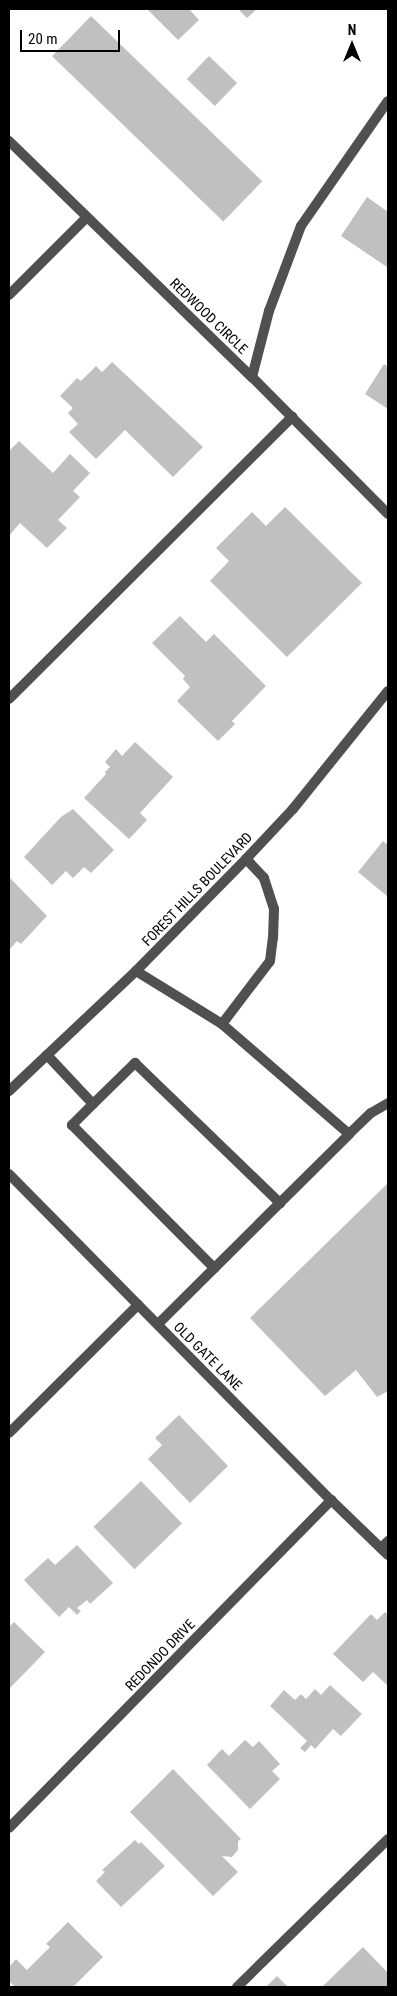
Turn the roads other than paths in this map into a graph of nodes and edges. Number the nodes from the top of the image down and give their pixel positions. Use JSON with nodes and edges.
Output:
{"nodes":[{"id":1,"x":388,"y":102,"type":"edge"},
{"id":2,"x":9,"y":141,"type":"edge"},
{"id":3,"x":87,"y":217,"type":"junction"},
{"id":4,"x":9,"y":295,"type":"edge"},
{"id":5,"x":252,"y":377,"type":"junction"},
{"id":6,"x":292,"y":417,"type":"junction"},
{"id":7,"x":388,"y":514,"type":"edge"},
{"id":8,"x":388,"y":691,"type":"edge"},
{"id":9,"x":9,"y":699,"type":"edge"},
{"id":10,"x":246,"y":860,"type":"junction"},
{"id":11,"x":136,"y":971,"type":"junction"},
{"id":12,"x":222,"y":1024,"type":"junction"},
{"id":13,"x":47,"y":1055,"type":"junction"},
{"id":14,"x":9,"y":1091,"type":"edge"},
{"id":15,"x":388,"y":1103,"type":"edge"},
{"id":16,"x":93,"y":1104,"type":"junction"},
{"id":17,"x":349,"y":1134,"type":"junction"},
{"id":18,"x":9,"y":1174,"type":"edge"},
{"id":19,"x":280,"y":1203,"type":"junction"},
{"id":20,"x":214,"y":1268,"type":"junction"},
{"id":21,"x":138,"y":1305,"type":"junction"},
{"id":22,"x":158,"y":1324,"type":"junction"},
{"id":23,"x":9,"y":1433,"type":"edge"},
{"id":24,"x":331,"y":1500,"type":"junction"},
{"id":25,"x":386,"y":1548,"type":"edge"},
{"id":26,"x":9,"y":1828,"type":"edge"},
{"id":27,"x":388,"y":1839,"type":"edge"},
{"id":28,"x":238,"y":1987,"type":"edge"}],
"edges":[{"from":1,"to":5,"type":"street"},
{"from":2,"to":3,"type":"street","name":"REDWOOD CIRCLE"},
{"from":3,"to":4,"type":"street"},
{"from":3,"to":5,"type":"street","name":"REDWOOD CIRCLE"},
{"from":5,"to":6,"type":"street","name":"REDWOOD CIRCLE"},
{"from":6,"to":7,"type":"street","name":"REDWOOD CIRCLE"},
{"from":6,"to":9,"type":"street"},
{"from":8,"to":10,"type":"street","name":"FOREST HILLS BOULEVARD"},
{"from":10,"to":11,"type":"street","name":"FOREST HILLS BOULEVARD"},
{"from":10,"to":12,"type":"street"},
{"from":11,"to":12,"type":"street"},
{"from":11,"to":13,"type":"street","name":"FOREST HILLS BOULEVARD"},
{"from":12,"to":17,"type":"street"},
{"from":13,"to":14,"type":"street","name":"FOREST HILLS BOULEVARD"},
{"from":13,"to":16,"type":"street"},
{"from":15,"to":17,"type":"street"},
{"from":16,"to":19,"type":"street"},
{"from":16,"to":20,"type":"street"},
{"from":17,"to":19,"type":"street"},
{"from":18,"to":21,"type":"street","name":"OLD GATE LANE"},
{"from":19,"to":20,"type":"street"},
{"from":20,"to":22,"type":"street"},
{"from":21,"to":22,"type":"street","name":"OLD GATE LANE"},
{"from":21,"to":23,"type":"street"},
{"from":22,"to":24,"type":"street","name":"OLD GATE LANE"},
{"from":24,"to":25,"type":"street","name":"OLD GATE LANE"},
{"from":24,"to":26,"type":"street","name":"REDONDO DRIVE"},
{"from":27,"to":28,"type":"street"}]}
